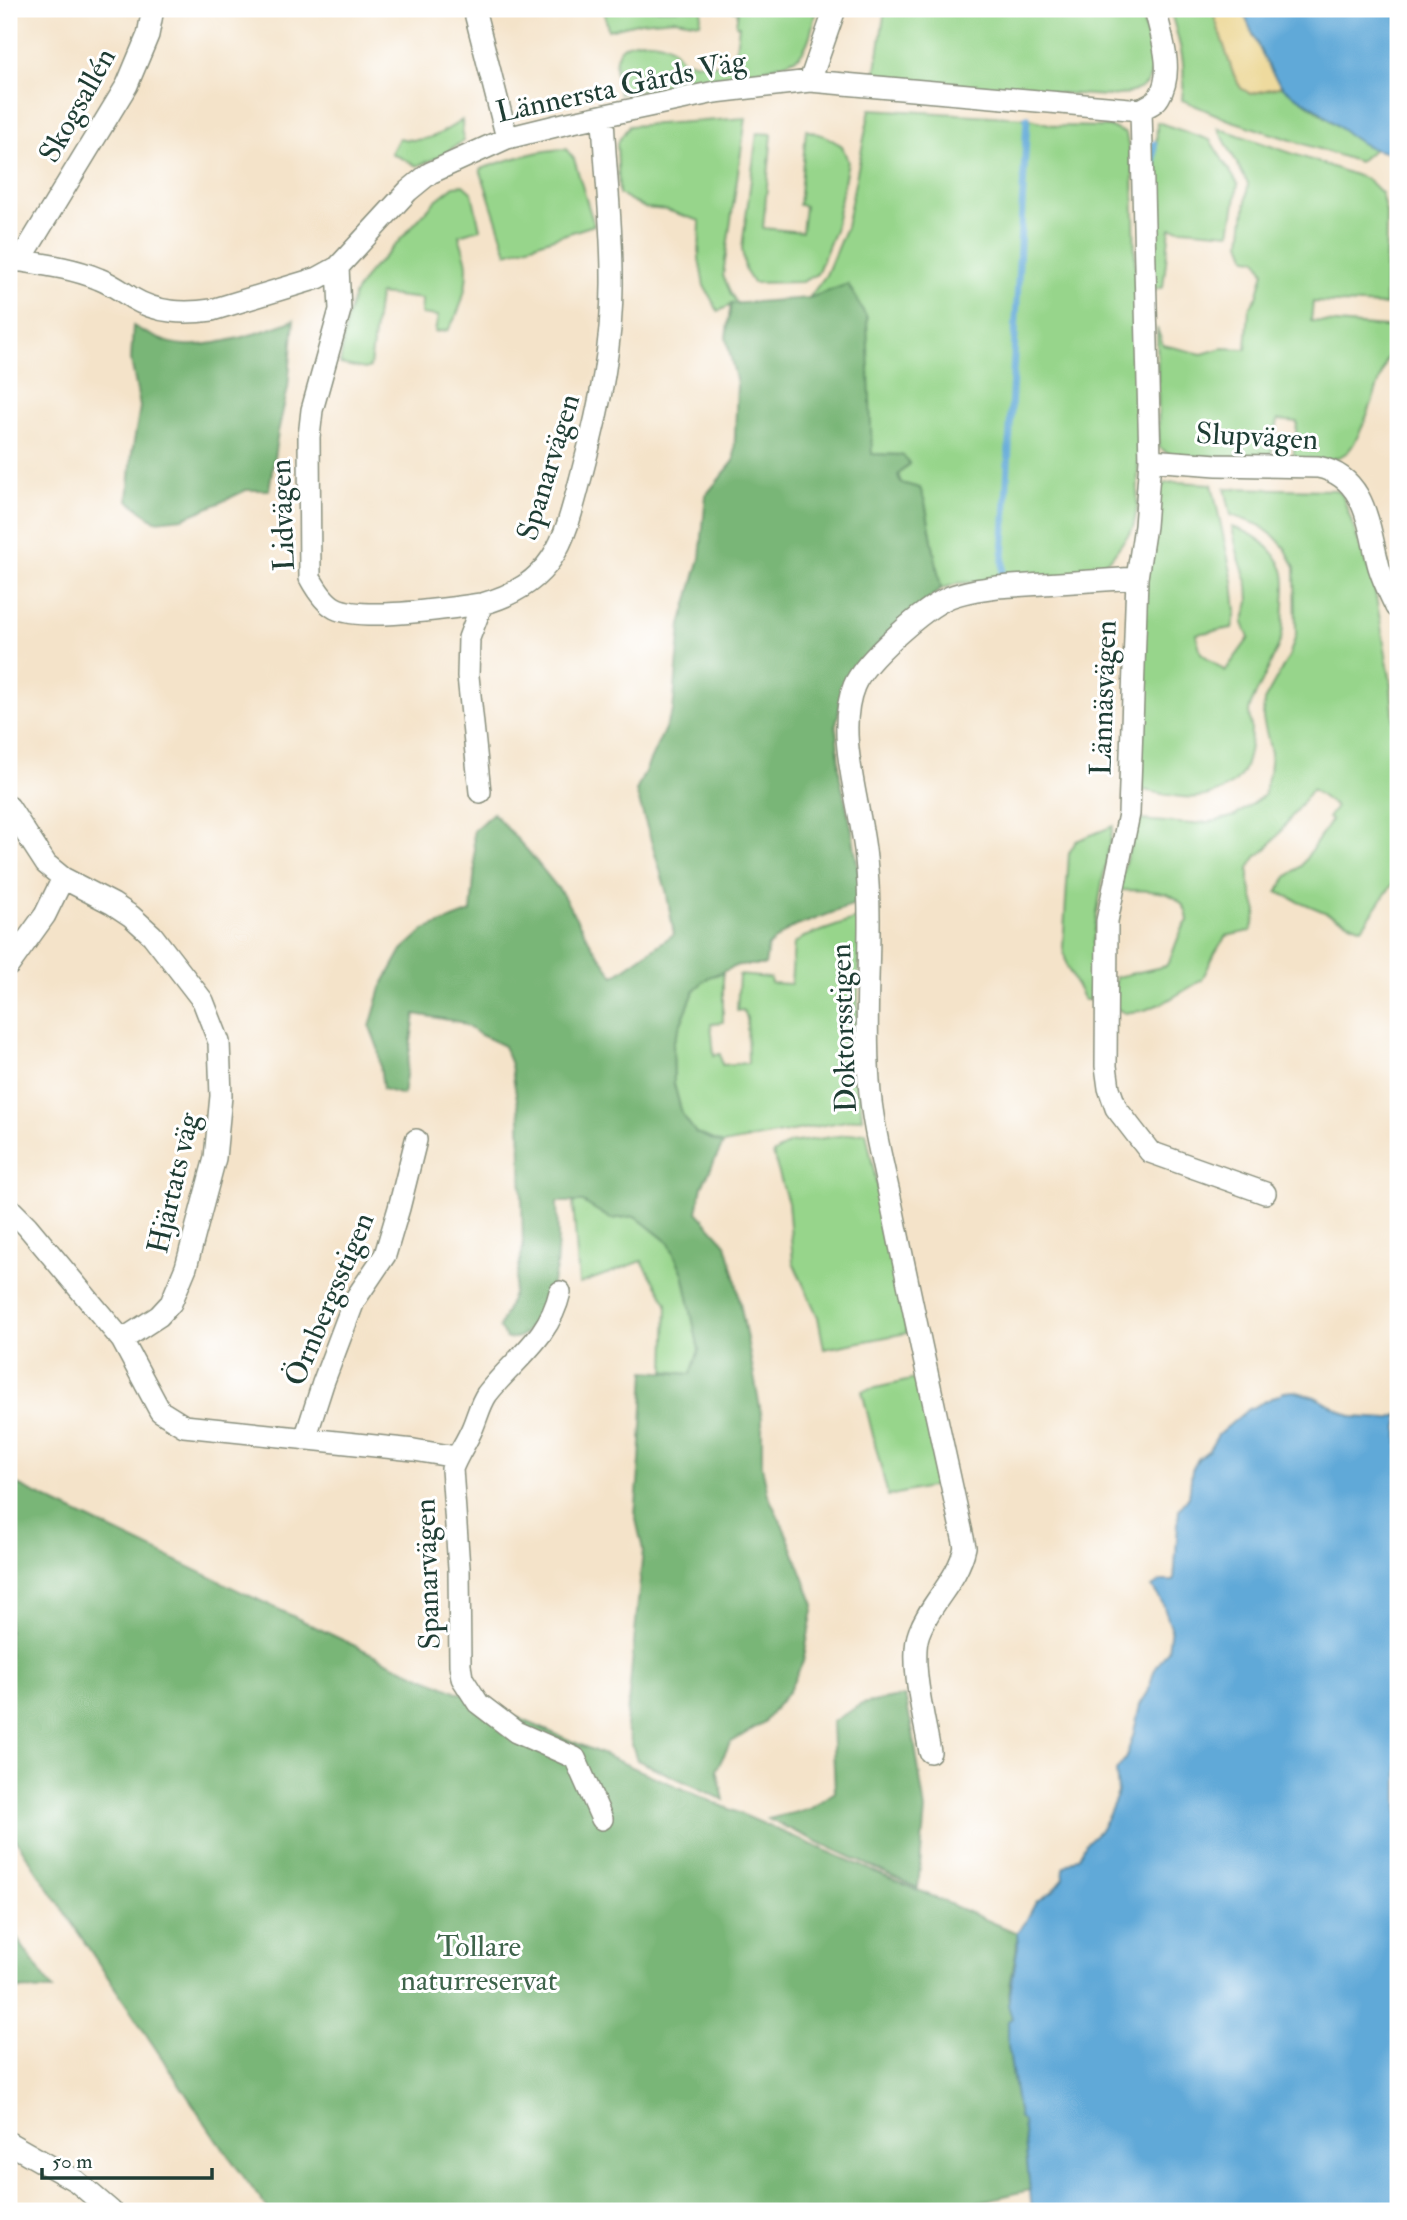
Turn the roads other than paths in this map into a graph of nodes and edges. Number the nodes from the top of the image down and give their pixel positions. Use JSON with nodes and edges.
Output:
{"nodes":[{"id":1,"x":153,"y":9,"type":"edge"},
{"id":2,"x":474,"y":9,"type":"edge"},
{"id":3,"x":835,"y":9,"type":"edge"},
{"id":4,"x":1156,"y":9,"type":"edge"},
{"id":5,"x":810,"y":81,"type":"junction"},
{"id":6,"x":1141,"y":110,"type":"junction"},
{"id":7,"x":603,"y":117,"type":"junction"},
{"id":8,"x":507,"y":138,"type":"junction"},
{"id":9,"x":14,"y":260,"type":"edge"},
{"id":10,"x":338,"y":267,"type":"junction"},
{"id":11,"x":1150,"y":460,"type":"junction"},
{"id":12,"x":1137,"y":578,"type":"junction"},
{"id":13,"x":482,"y":604,"type":"junction"},
{"id":14,"x":1396,"y":607,"type":"dead end"},
{"id":15,"x":480,"y":792,"type":"dead end"},
{"id":16,"x":9,"y":807,"type":"edge"},
{"id":17,"x":63,"y":878,"type":"junction"},
{"id":18,"x":9,"y":965,"type":"edge"},
{"id":19,"x":416,"y":1140,"type":"dead end"},
{"id":20,"x":1265,"y":1193,"type":"dead end"},
{"id":21,"x":9,"y":1208,"type":"edge"},
{"id":22,"x":560,"y":1292,"type":"dead end"},
{"id":23,"x":122,"y":1340,"type":"junction"},
{"id":24,"x":306,"y":1439,"type":"junction"},
{"id":25,"x":457,"y":1457,"type":"junction"},
{"id":26,"x":930,"y":1752,"type":"dead end"},
{"id":27,"x":602,"y":1819,"type":"dead end"},
{"id":28,"x":9,"y":2143,"type":"edge"},
{"id":29,"x":111,"y":2211,"type":"edge"}],
"edges":[{"from":1,"to":9,"type":"street","name":"Skogsallén"},
{"from":2,"to":8,"type":"street"},
{"from":3,"to":5,"type":"street"},
{"from":4,"to":6,"type":"street"},
{"from":5,"to":6,"type":"street","name":"Lännersta Gårds Väg"},
{"from":5,"to":7,"type":"street","name":"Lännersta Gårds Väg"},
{"from":6,"to":11,"type":"street","name":"Lännäsvägen"},
{"from":7,"to":8,"type":"street","name":"Lännersta Gårds Väg"},
{"from":7,"to":13,"type":"street","name":"Spanarvägen"},
{"from":8,"to":10,"type":"street","name":"Lännersta Gårds Väg"},
{"from":9,"to":10,"type":"street","name":"Lännersta Gårds Väg"},
{"from":10,"to":13,"type":"street","name":"Lidvägen"},
{"from":11,"to":12,"type":"street","name":"Lännäsvägen"},
{"from":11,"to":14,"type":"street","name":"Slupvägen"},
{"from":12,"to":20,"type":"street","name":"Lännäsvägen"},
{"from":12,"to":26,"type":"street","name":"Doktorsstigen"},
{"from":13,"to":15,"type":"street"},
{"from":16,"to":17,"type":"street","name":"Hjärtats väg"},
{"from":17,"to":18,"type":"street"},
{"from":17,"to":23,"type":"street","name":"Hjärtats väg"},
{"from":19,"to":24,"type":"street","name":"Örnbergsstigen"},
{"from":21,"to":23,"type":"street"},
{"from":22,"to":25,"type":"street","name":"Spanarvägen"},
{"from":23,"to":24,"type":"street"},
{"from":24,"to":25,"type":"street"},
{"from":25,"to":27,"type":"street","name":"Spanarvägen"},
{"from":28,"to":29,"type":"street"}]}
